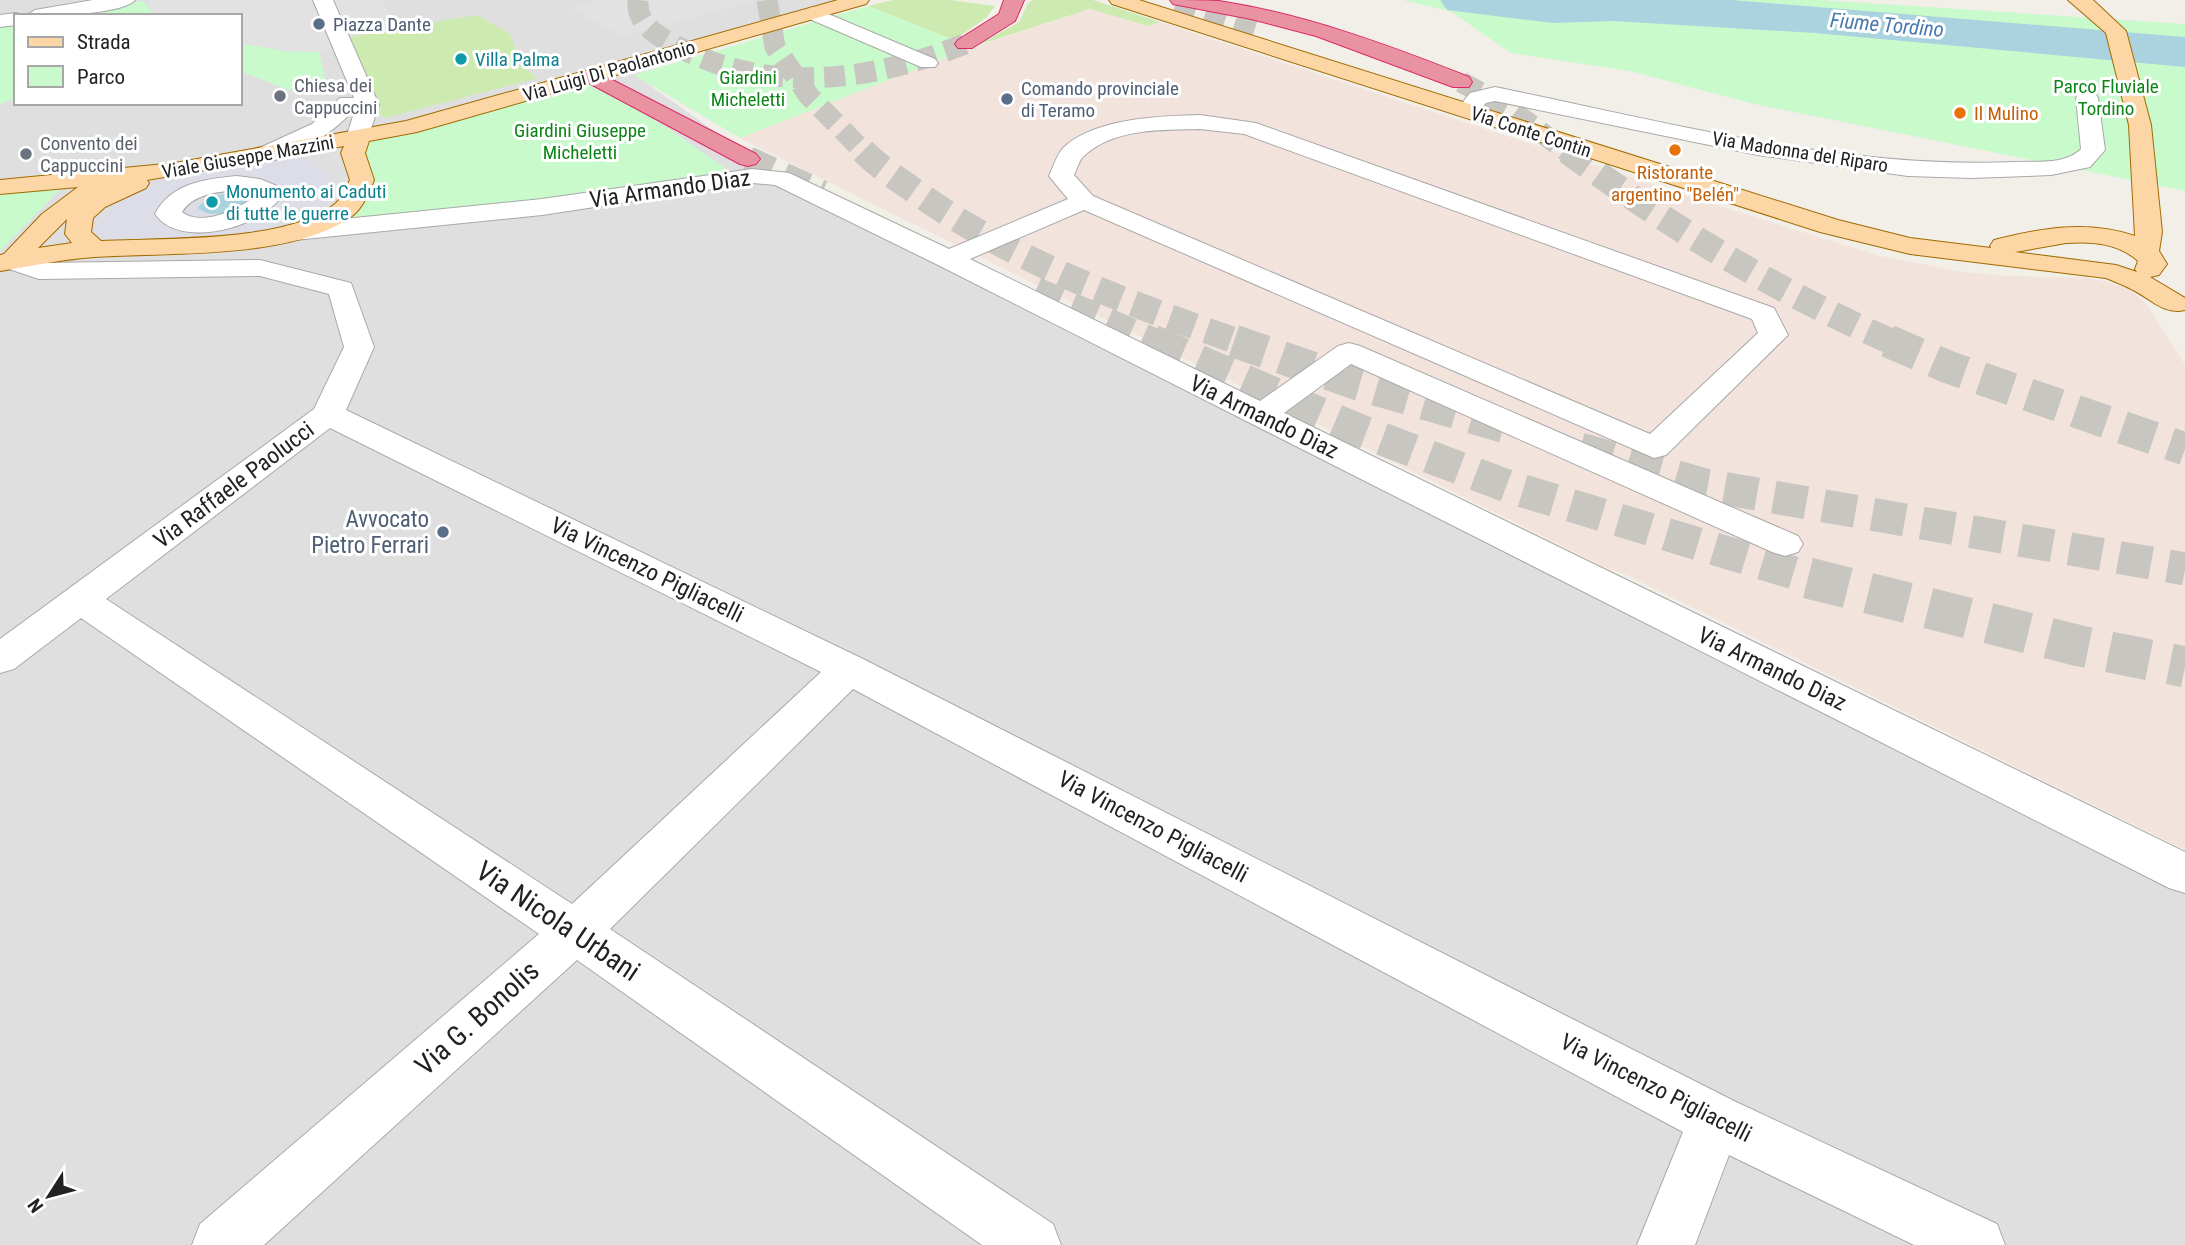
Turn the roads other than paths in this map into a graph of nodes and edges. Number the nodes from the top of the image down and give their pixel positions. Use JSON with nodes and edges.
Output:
{"nodes":[{"id":1,"x":125,"y":0,"type":"edge"},
{"id":2,"x":323,"y":0,"type":"edge"},
{"id":3,"x":859,"y":0,"type":"edge"},
{"id":4,"x":1014,"y":0,"type":"edge"},
{"id":5,"x":1119,"y":0,"type":"edge"},
{"id":6,"x":1180,"y":0,"type":"edge"},
{"id":7,"x":2078,"y":0,"type":"edge"},
{"id":8,"x":812,"y":13,"type":"junction"},
{"id":9,"x":46,"y":14,"type":"edge"},
{"id":10,"x":1262,"y":29,"type":"tunnel mouth"},
{"id":11,"x":965,"y":44,"type":"tunnel mouth"},
{"id":12,"x":928,"y":62,"type":"dead end"},
{"id":13,"x":593,"y":76,"type":"junction"},
{"id":14,"x":1461,"y":82,"type":"tunnel mouth"},
{"id":15,"x":2087,"y":98,"type":"dead end"},
{"id":16,"x":348,"y":103,"type":"dead end"},
{"id":17,"x":1467,"y":111,"type":"junction"},
{"id":18,"x":356,"y":149,"type":"junction"},
{"id":19,"x":263,"y":155,"type":"junction"},
{"id":20,"x":748,"y":159,"type":"tunnel mouth"},
{"id":21,"x":175,"y":170,"type":"junction"},
{"id":22,"x":126,"y":176,"type":"junction"},
{"id":23,"x":0,"y":187,"type":"edge"},
{"id":24,"x":1084,"y":201,"type":"junction"},
{"id":25,"x":2145,"y":205,"type":"junction"},
{"id":26,"x":295,"y":232,"type":"junction"},
{"id":27,"x":2070,"y":234,"type":"junction"},
{"id":28,"x":94,"y":249,"type":"junction"},
{"id":29,"x":1945,"y":252,"type":"junction"},
{"id":30,"x":948,"y":259,"type":"junction"},
{"id":31,"x":2147,"y":260,"type":"junction"},
{"id":32,"x":7,"y":262,"type":"edge"},
{"id":33,"x":2110,"y":272,"type":"junction"},
{"id":34,"x":2180,"y":312,"type":"edge"},
{"id":35,"x":328,"y":414,"type":"junction"},
{"id":36,"x":1260,"y":415,"type":"junction"},
{"id":37,"x":1654,"y":448,"type":"junction"},
{"id":38,"x":1626,"y":474,"type":"junction"},
{"id":39,"x":1785,"y":544,"type":"tunnel mouth"},
{"id":40,"x":81,"y":600,"type":"junction"},
{"id":41,"x":0,"y":659,"type":"edge"},
{"id":42,"x":849,"y":669,"type":"junction"},
{"id":43,"x":2185,"y":874,"type":"edge"},
{"id":44,"x":575,"y":932,"type":"junction"},
{"id":45,"x":1715,"y":1120,"type":"junction"},
{"id":46,"x":221,"y":1245,"type":"edge"},
{"id":47,"x":1032,"y":1245,"type":"edge"},
{"id":48,"x":1666,"y":1245,"type":"edge"},
{"id":49,"x":1976,"y":1245,"type":"edge"}],
"edges":[{"from":1,"to":9,"type":"street"},
{"from":2,"to":18,"type":"street"},
{"from":3,"to":8,"type":"main road","name":"Via Luigi Di Paolantonio"},
{"from":4,"to":11,"type":"highway"},
{"from":5,"to":17,"type":"main road","name":"Via Conte Contin"},
{"from":6,"to":14,"type":"highway"},
{"from":7,"to":25,"type":"main road"},
{"from":8,"to":12,"type":"street"},
{"from":8,"to":13,"type":"main road","name":"Via Luigi Di Paolantonio"},
{"from":10,"to":17,"type":"highway"},
{"from":13,"to":18,"type":"main road","name":"Via Luigi Di Paolantonio"},
{"from":13,"to":20,"type":"highway"},
{"from":15,"to":17,"type":"street","name":"Via Madonna del Riparo"},
{"from":16,"to":19,"type":"street"},
{"from":17,"to":29,"type":"main road","name":"Via Conte Contin"},
{"from":18,"to":19,"type":"main road","name":"Viale Giuseppe Mazzini"},
{"from":18,"to":26,"type":"main road","name":"Viale Giuseppe Mazzini"},
{"from":19,"to":21,"type":"main road","name":"Viale Giuseppe Mazzini"},
{"from":21,"to":22,"type":"main road","name":"Viale Giuseppe Mazzini"},
{"from":21,"to":28,"type":"main road"},
{"from":22,"to":23,"type":"main road","name":"Viale Giuseppe Mazzini"},
{"from":22,"to":32,"type":"main road"},
{"from":24,"to":30,"type":"street"},
{"from":24,"to":37,"type":"street"},
{"from":24,"to":37,"type":"street"},
{"from":25,"to":27,"type":"main road","name":"Via Conte Contin"},
{"from":25,"to":31,"type":"main road"},
{"from":26,"to":28,"type":"main road","name":"Viale Giuseppe Mazzini"},
{"from":26,"to":30,"type":"street","name":"Via Armando Diaz"},
{"from":27,"to":29,"type":"main road","name":"Via Conte Contin"},
{"from":27,"to":31,"type":"main road"},
{"from":27,"to":33,"type":"main road"},
{"from":28,"to":32,"type":"main road","name":"Viale Giuseppe Mazzini"},
{"from":29,"to":33,"type":"main road","name":"Via Conte Contin"},
{"from":30,"to":36,"type":"street","name":"Via Armando Diaz"},
{"from":31,"to":33,"type":"main road"},
{"from":31,"to":34,"type":"main road"},
{"from":32,"to":35,"type":"street","name":"Via Raffaele Paolucci"},
{"from":33,"to":34,"type":"main road"},
{"from":35,"to":40,"type":"street","name":"Via Raffaele Paolucci"},
{"from":35,"to":42,"type":"street","name":"Via Vincenzo Pigliacelli"},
{"from":36,"to":38,"type":"street"},
{"from":36,"to":43,"type":"street","name":"Via Armando Diaz"},
{"from":37,"to":38,"type":"street"},
{"from":38,"to":39,"type":"street"},
{"from":40,"to":41,"type":"street","name":"Via Raffaele Paolucci"},
{"from":40,"to":44,"type":"street","name":"Via Nicola Urbani"},
{"from":42,"to":44,"type":"street","name":"Via G. Bonolis"},
{"from":42,"to":45,"type":"street","name":"Via Vincenzo Pigliacelli"},
{"from":44,"to":46,"type":"street","name":"Via G. Bonolis"},
{"from":44,"to":47,"type":"street","name":"Via Nicola Urbani"},
{"from":45,"to":48,"type":"street"},
{"from":45,"to":49,"type":"street","name":"Via Vincenzo Pigliacelli"}]}
